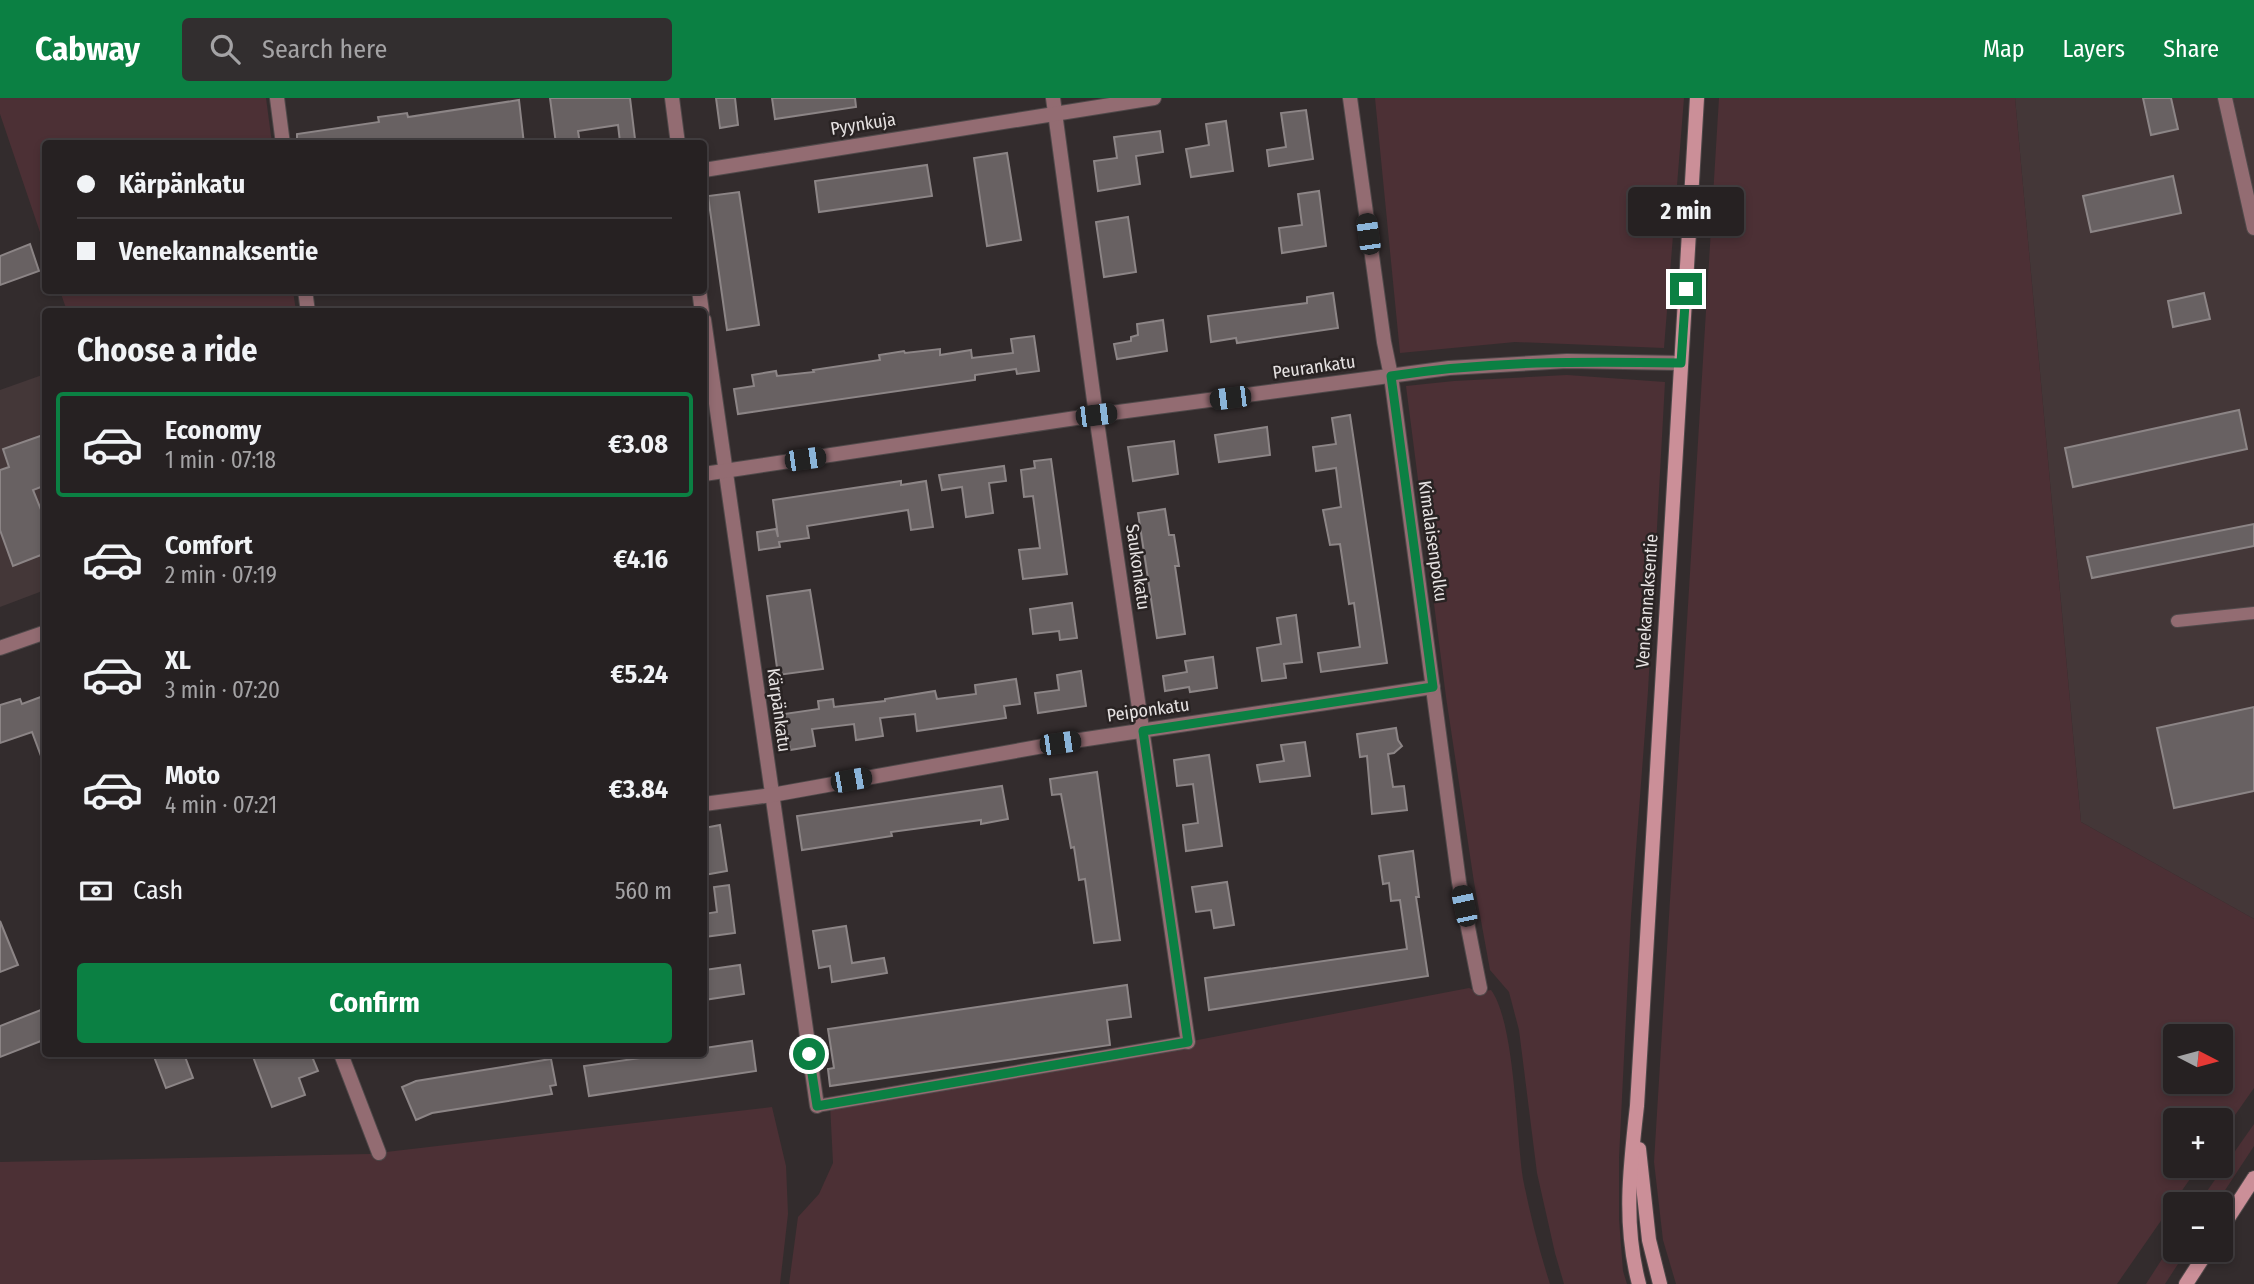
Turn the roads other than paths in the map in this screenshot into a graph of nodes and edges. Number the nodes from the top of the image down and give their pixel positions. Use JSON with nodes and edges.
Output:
{"nodes":[{"id":1,"x":277,"y":98,"type":"edge"},
{"id":2,"x":672,"y":98,"type":"edge"},
{"id":3,"x":1154,"y":98,"type":"edge"},
{"id":4,"x":1350,"y":98,"type":"edge"},
{"id":5,"x":1697,"y":98,"type":"edge"},
{"id":6,"x":2225,"y":98,"type":"edge"},
{"id":7,"x":1054,"y":105,"type":"edge"},
{"id":8,"x":282,"y":140,"type":"edge"},
{"id":9,"x":677,"y":140,"type":"edge"},
{"id":10,"x":707,"y":169,"type":"edge"},
{"id":11,"x":2254,"y":228,"type":"edge"},
{"id":12,"x":707,"y":341,"type":"edge"},
{"id":13,"x":1681,"y":363,"type":"junction"},
{"id":14,"x":1391,"y":376,"type":"junction"},
{"id":15,"x":1096,"y":415,"type":"junction"},
{"id":16,"x":726,"y":471,"type":"junction"},
{"id":17,"x":707,"y":474,"type":"edge"},
{"id":18,"x":2254,"y":613,"type":"edge"},
{"id":19,"x":2177,"y":621,"type":"dead end"},
{"id":20,"x":42,"y":633,"type":"edge"},
{"id":21,"x":0,"y":648,"type":"edge"},
{"id":22,"x":1433,"y":687,"type":"junction"},
{"id":23,"x":1143,"y":731,"type":"junction"},
{"id":24,"x":772,"y":795,"type":"junction"},
{"id":25,"x":707,"y":804,"type":"edge"},
{"id":26,"x":1480,"y":988,"type":"dead end"},
{"id":27,"x":1188,"y":1042,"type":"joint"},
{"id":28,"x":342,"y":1057,"type":"edge"},
{"id":29,"x":817,"y":1106,"type":"joint"},
{"id":30,"x":1637,"y":1106,"type":"junction"},
{"id":31,"x":379,"y":1153,"type":"dead end"},
{"id":32,"x":2254,"y":1178,"type":"edge"},
{"id":33,"x":2233,"y":1210,"type":"edge"},
{"id":34,"x":2200,"y":1262,"type":"edge"},
{"id":35,"x":1639,"y":1284,"type":"edge"},
{"id":36,"x":1660,"y":1284,"type":"edge"},
{"id":37,"x":2186,"y":1284,"type":"edge"}],
"edges":[{"from":1,"to":8,"type":"street"},
{"from":2,"to":9,"type":"street"},
{"from":3,"to":7,"type":"street","name":"Pyynkuja"},
{"from":4,"to":14,"type":"street","name":"Kimalaisenpolku"},
{"from":5,"to":13,"type":"street","name":"Venekannaksentie"},
{"from":6,"to":11,"type":"street"},
{"from":7,"to":10,"type":"street","name":"Pyynkuja"},
{"from":7,"to":15,"type":"street","name":"Saukonkatu"},
{"from":12,"to":16,"type":"street","name":"Kärpänkatu"},
{"from":13,"to":14,"type":"street","name":"Peurankatu"},
{"from":13,"to":30,"type":"street","name":"Venekannaksentie"},
{"from":14,"to":15,"type":"street","name":"Peurankatu"},
{"from":14,"to":22,"type":"street","name":"Kimalaisenpolku"},
{"from":15,"to":16,"type":"street","name":"Peurankatu"},
{"from":15,"to":23,"type":"street","name":"Saukonkatu"},
{"from":16,"to":17,"type":"street","name":"Peurankatu"},
{"from":16,"to":24,"type":"street","name":"Kärpänkatu"},
{"from":18,"to":19,"type":"lane"},
{"from":20,"to":21,"type":"street"},
{"from":22,"to":23,"type":"street","name":"Peiponkatu"},
{"from":22,"to":26,"type":"street","name":"Kimalaisenpolku"},
{"from":23,"to":24,"type":"street","name":"Peiponkatu"},
{"from":23,"to":27,"type":"street","name":"Saukonkatu"},
{"from":24,"to":25,"type":"street","name":"Peiponkatu"},
{"from":24,"to":29,"type":"street","name":"Kärpänkatu"},
{"from":27,"to":29,"type":"lane"},
{"from":28,"to":31,"type":"street"},
{"from":30,"to":35,"type":"street","name":"Venekannaksentie"},
{"from":30,"to":36,"type":"street","name":"Venekannaksentie"},
{"from":32,"to":33,"type":"street"},
{"from":34,"to":37,"type":"street"}]}
